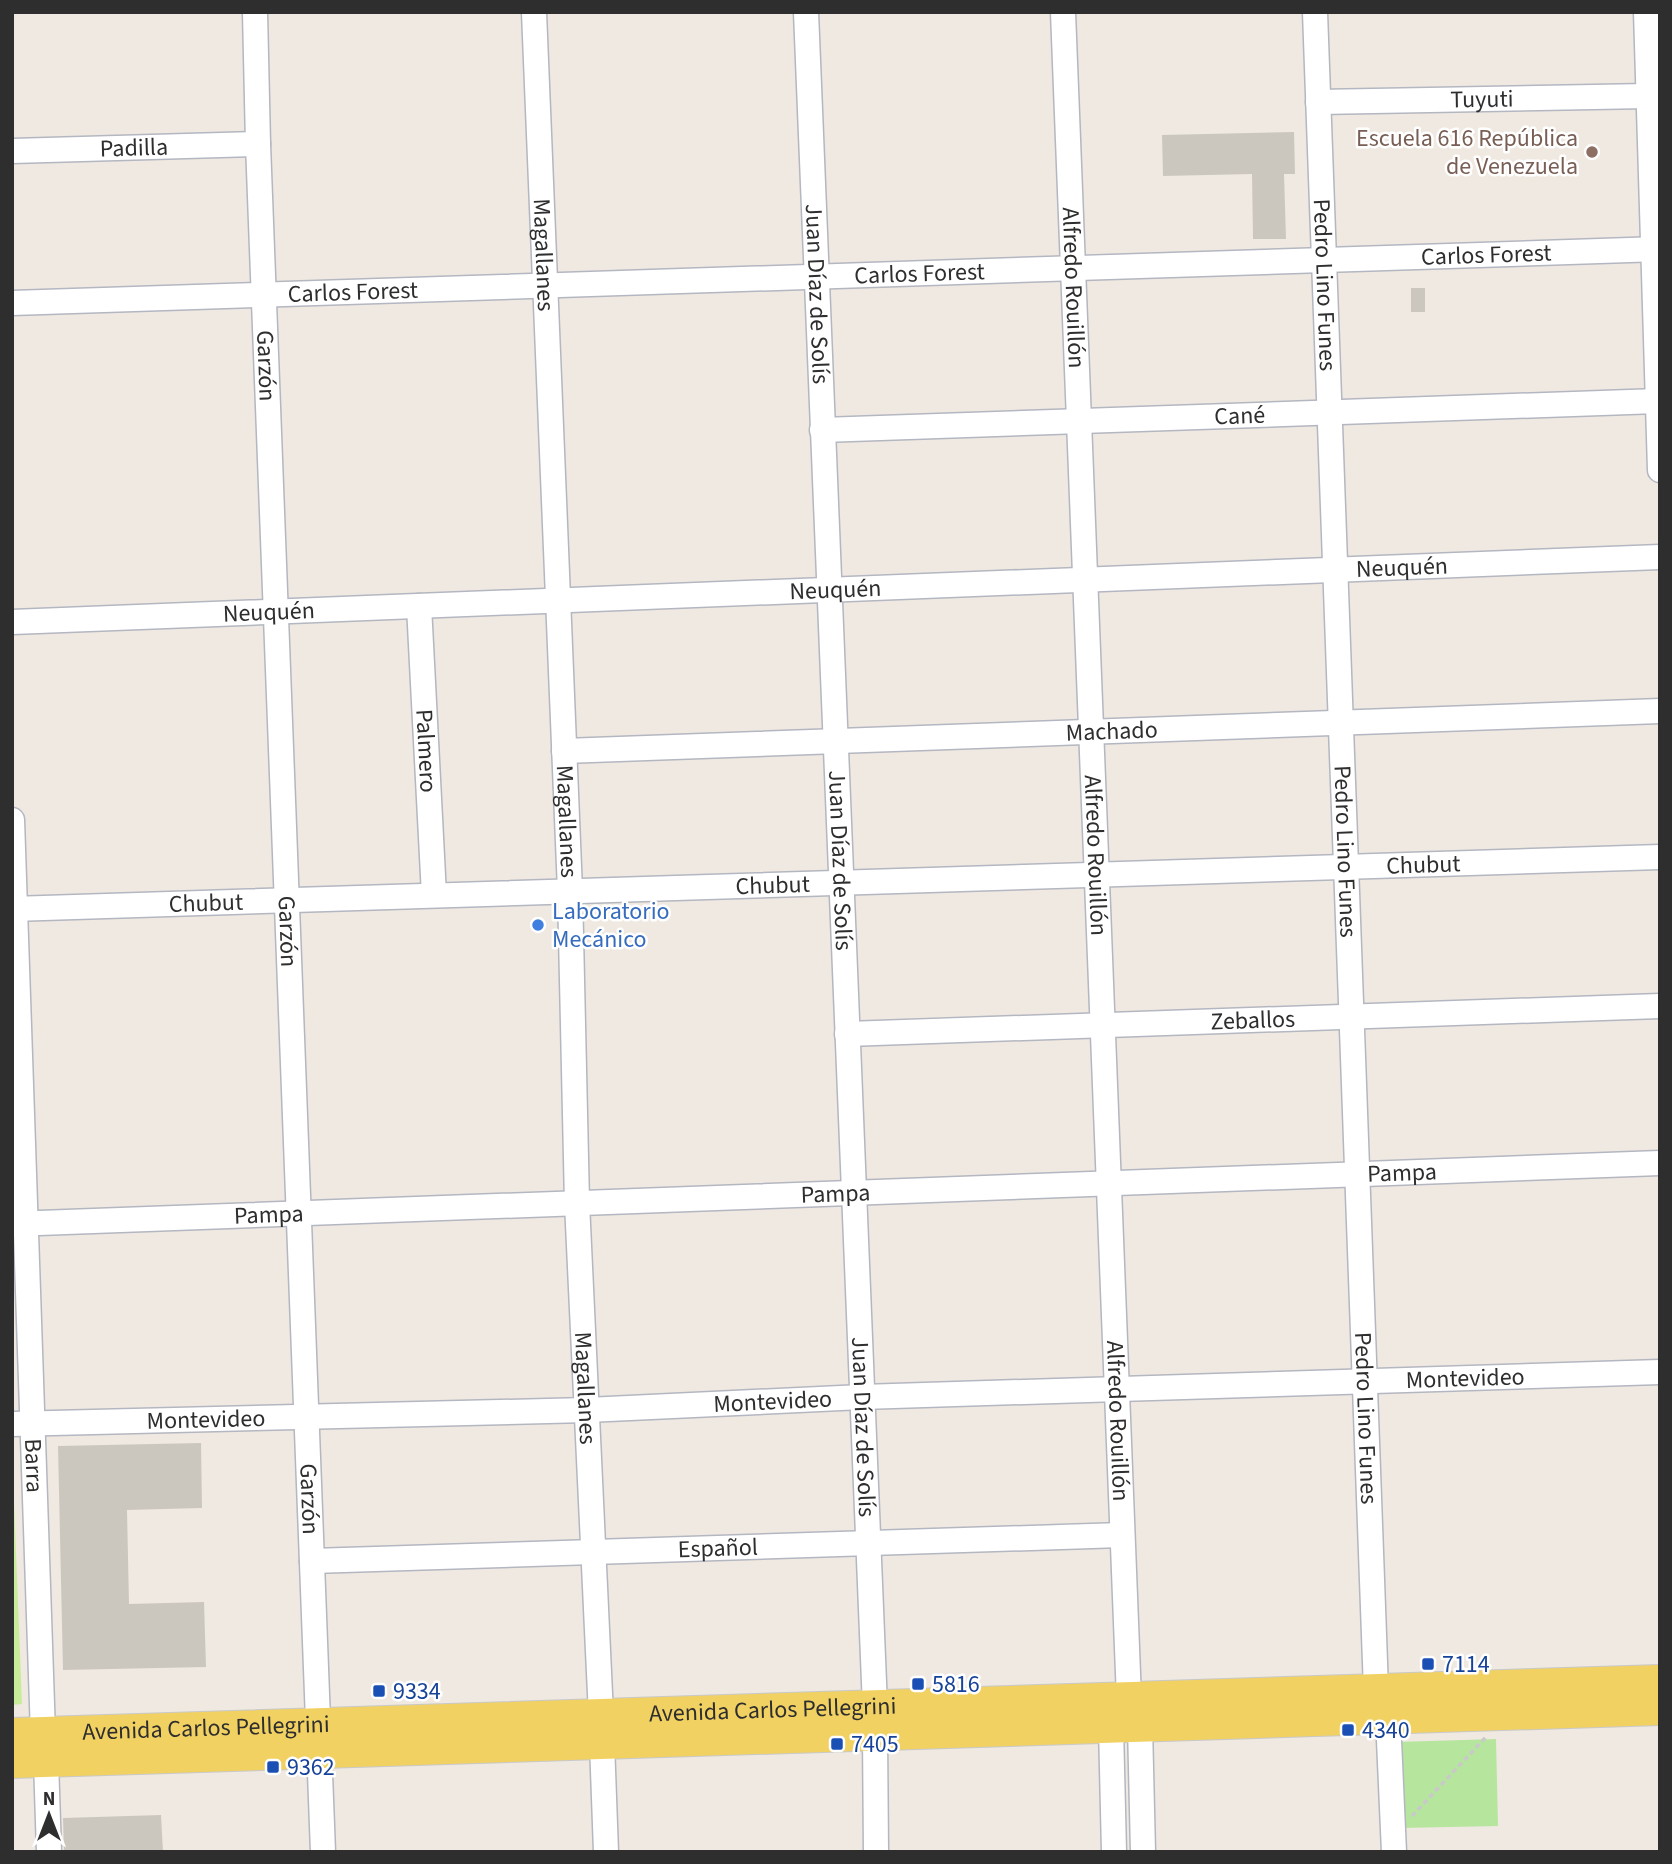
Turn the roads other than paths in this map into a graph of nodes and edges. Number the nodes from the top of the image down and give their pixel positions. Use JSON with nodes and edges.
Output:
{"nodes":[{"id":1,"x":256,"y":12,"type":"edge"},
{"id":2,"x":534,"y":12,"type":"edge"},
{"id":3,"x":806,"y":12,"type":"edge"},
{"id":4,"x":1063,"y":12,"type":"edge"},
{"id":5,"x":1315,"y":12,"type":"edge"},
{"id":6,"x":1646,"y":12,"type":"edge"},
{"id":7,"x":1648,"y":96,"type":"junction"},
{"id":8,"x":1318,"y":102,"type":"junction"},
{"id":9,"x":258,"y":144,"type":"junction"},
{"id":10,"x":12,"y":151,"type":"edge"},
{"id":11,"x":1656,"y":249,"type":"edge"},
{"id":12,"x":1324,"y":260,"type":"junction"},
{"id":13,"x":1074,"y":268,"type":"junction"},
{"id":14,"x":816,"y":277,"type":"junction"},
{"id":15,"x":546,"y":286,"type":"junction"},
{"id":16,"x":264,"y":295,"type":"junction"},
{"id":17,"x":12,"y":303,"type":"edge"},
{"id":18,"x":1658,"y":401,"type":"junction"},
{"id":19,"x":1329,"y":412,"type":"junction"},
{"id":20,"x":1080,"y":421,"type":"junction"},
{"id":21,"x":822,"y":430,"type":"junction"},
{"id":22,"x":1660,"y":470,"type":"edge"},
{"id":23,"x":1660,"y":557,"type":"edge"},
{"id":24,"x":1335,"y":571,"type":"junction"},
{"id":25,"x":1086,"y":580,"type":"junction"},
{"id":26,"x":829,"y":590,"type":"junction"},
{"id":27,"x":558,"y":601,"type":"junction"},
{"id":28,"x":419,"y":606,"type":"junction"},
{"id":29,"x":276,"y":611,"type":"junction"},
{"id":30,"x":12,"y":622,"type":"edge"},
{"id":31,"x":1660,"y":711,"type":"edge"},
{"id":32,"x":1341,"y":723,"type":"junction"},
{"id":33,"x":1092,"y":732,"type":"junction"},
{"id":34,"x":835,"y":741,"type":"junction"},
{"id":35,"x":564,"y":751,"type":"junction"},
{"id":36,"x":12,"y":820,"type":"edge"},
{"id":37,"x":1660,"y":857,"type":"edge"},
{"id":38,"x":1346,"y":867,"type":"junction"},
{"id":39,"x":1097,"y":875,"type":"junction"},
{"id":40,"x":841,"y":883,"type":"junction"},
{"id":41,"x":570,"y":891,"type":"junction"},
{"id":42,"x":434,"y":895,"type":"junction"},
{"id":43,"x":287,"y":900,"type":"junction"},
{"id":44,"x":14,"y":909,"type":"edge"},
{"id":45,"x":1660,"y":1006,"type":"edge"},
{"id":46,"x":1351,"y":1017,"type":"junction"},
{"id":47,"x":1103,"y":1026,"type":"junction"},
{"id":48,"x":847,"y":1034,"type":"junction"},
{"id":49,"x":1660,"y":1163,"type":"edge"},
{"id":50,"x":1357,"y":1175,"type":"junction"},
{"id":51,"x":1107,"y":1184,"type":"junction"},
{"id":52,"x":852,"y":1195,"type":"junction"},
{"id":53,"x":577,"y":1203,"type":"junction"},
{"id":54,"x":299,"y":1213,"type":"junction"},
{"id":55,"x":19,"y":1224,"type":"edge"},
{"id":56,"x":1660,"y":1372,"type":"edge"},
{"id":57,"x":1365,"y":1381,"type":"junction"},
{"id":58,"x":1117,"y":1389,"type":"junction"},
{"id":59,"x":862,"y":1397,"type":"junction"},
{"id":60,"x":586,"y":1410,"type":"junction"},
{"id":61,"x":306,"y":1414,"type":"junction"},
{"id":62,"x":22,"y":1423,"type":"edge"},
{"id":63,"x":1122,"y":1535,"type":"junction"},
{"id":64,"x":868,"y":1543,"type":"junction"},
{"id":65,"x":595,"y":1552,"type":"junction"},
{"id":66,"x":312,"y":1561,"type":"junction"},
{"id":67,"x":1660,"y":1681,"type":"edge"},
{"id":68,"x":1382,"y":1704,"type":"junction"},
{"id":69,"x":1660,"y":1709,"type":"edge"},
{"id":70,"x":1127,"y":1717,"type":"junction"},
{"id":71,"x":875,"y":1721,"type":"junction"},
{"id":72,"x":602,"y":1729,"type":"junction"},
{"id":73,"x":319,"y":1739,"type":"junction"},
{"id":74,"x":34,"y":1743,"type":"edge"},
{"id":75,"x":12,"y":1762,"type":"edge"},
{"id":76,"x":49,"y":1852,"type":"edge"},
{"id":77,"x":323,"y":1852,"type":"edge"},
{"id":78,"x":606,"y":1852,"type":"edge"},
{"id":79,"x":876,"y":1852,"type":"edge"},
{"id":80,"x":1114,"y":1852,"type":"edge"},
{"id":81,"x":1143,"y":1852,"type":"edge"},
{"id":82,"x":1394,"y":1852,"type":"edge"}],
"edges":[{"from":1,"to":9,"type":"street","name":"Garzón"},
{"from":2,"to":15,"type":"street","name":"Magallanes"},
{"from":3,"to":14,"type":"street","name":"Juan Díaz de Solís"},
{"from":4,"to":13,"type":"street","name":"Alfredo Rouillón"},
{"from":5,"to":8,"type":"street","name":"Pedro Lino Funes"},
{"from":6,"to":7,"type":"street"},
{"from":7,"to":8,"type":"street","name":"Tuyuti"},
{"from":7,"to":11,"type":"street"},
{"from":8,"to":12,"type":"street","name":"Pedro Lino Funes"},
{"from":9,"to":10,"type":"street","name":"Padilla"},
{"from":9,"to":16,"type":"street","name":"Garzón"},
{"from":11,"to":12,"type":"street","name":"Carlos Forest"},
{"from":11,"to":18,"type":"street"},
{"from":12,"to":13,"type":"street","name":"Carlos Forest"},
{"from":12,"to":19,"type":"street","name":"Pedro Lino Funes"},
{"from":13,"to":14,"type":"street","name":"Carlos Forest"},
{"from":13,"to":20,"type":"street","name":"Alfredo Rouillón"},
{"from":14,"to":15,"type":"street","name":"Carlos Forest"},
{"from":14,"to":21,"type":"street","name":"Juan Díaz de Solís"},
{"from":15,"to":16,"type":"street","name":"Carlos Forest"},
{"from":15,"to":27,"type":"street","name":"Magallanes"},
{"from":16,"to":17,"type":"street","name":"Carlos Forest"},
{"from":16,"to":29,"type":"street","name":"Garzón"},
{"from":18,"to":19,"type":"street","name":"Cané"},
{"from":18,"to":22,"type":"street"},
{"from":19,"to":20,"type":"street","name":"Cané"},
{"from":19,"to":24,"type":"street","name":"Pedro Lino Funes"},
{"from":20,"to":21,"type":"street","name":"Cané"},
{"from":20,"to":25,"type":"street","name":"Alfredo Rouillón"},
{"from":21,"to":26,"type":"street","name":"Juan Díaz de Solís"},
{"from":23,"to":24,"type":"street","name":"Neuquén"},
{"from":24,"to":25,"type":"street","name":"Neuquén"},
{"from":24,"to":32,"type":"street","name":"Pedro Lino Funes"},
{"from":25,"to":26,"type":"street","name":"Neuquén"},
{"from":25,"to":33,"type":"street","name":"Alfredo Rouillón"},
{"from":26,"to":27,"type":"street","name":"Neuquén"},
{"from":26,"to":34,"type":"street","name":"Juan Díaz de Solís"},
{"from":27,"to":28,"type":"street","name":"Neuquén"},
{"from":27,"to":35,"type":"street","name":"Magallanes"},
{"from":28,"to":29,"type":"street","name":"Neuquén"},
{"from":28,"to":42,"type":"street","name":"Palmero"},
{"from":29,"to":30,"type":"street","name":"Neuquén"},
{"from":29,"to":43,"type":"street","name":"Garzón"},
{"from":31,"to":32,"type":"street","name":"Machado"},
{"from":32,"to":33,"type":"street","name":"Machado"},
{"from":32,"to":38,"type":"street","name":"Pedro Lino Funes"},
{"from":33,"to":34,"type":"street","name":"Machado"},
{"from":33,"to":39,"type":"street","name":"Alfredo Rouillón"},
{"from":34,"to":35,"type":"street","name":"Machado"},
{"from":34,"to":40,"type":"street","name":"Juan Díaz de Solís"},
{"from":35,"to":41,"type":"street","name":"Magallanes"},
{"from":36,"to":44,"type":"street","name":"Barra"},
{"from":37,"to":38,"type":"street","name":"Chubut"},
{"from":38,"to":39,"type":"street","name":"Chubut"},
{"from":38,"to":46,"type":"street","name":"Pedro Lino Funes"},
{"from":39,"to":40,"type":"street","name":"Chubut"},
{"from":39,"to":47,"type":"street","name":"Alfredo Rouillón"},
{"from":40,"to":41,"type":"street","name":"Chubut"},
{"from":40,"to":48,"type":"street","name":"Juan Díaz de Solís"},
{"from":41,"to":42,"type":"street","name":"Chubut"},
{"from":41,"to":53,"type":"street","name":"Magallanes"},
{"from":42,"to":43,"type":"street","name":"Chubut"},
{"from":43,"to":44,"type":"street","name":"Chubut"},
{"from":43,"to":54,"type":"street","name":"Garzón"},
{"from":44,"to":55,"type":"street","name":"Barra"},
{"from":45,"to":46,"type":"street","name":"Zeballos"},
{"from":46,"to":47,"type":"street","name":"Zeballos"},
{"from":46,"to":50,"type":"street","name":"Pedro Lino Funes"},
{"from":47,"to":48,"type":"street","name":"Zeballos"},
{"from":47,"to":51,"type":"street","name":"Alfredo Rouillón"},
{"from":48,"to":52,"type":"street","name":"Juan Díaz de Solís"},
{"from":49,"to":50,"type":"street","name":"Pampa"},
{"from":50,"to":51,"type":"street","name":"Pampa"},
{"from":50,"to":57,"type":"street","name":"Pedro Lino Funes"},
{"from":51,"to":52,"type":"street","name":"Pampa"},
{"from":51,"to":58,"type":"street","name":"Alfredo Rouillón"},
{"from":52,"to":53,"type":"street","name":"Pampa"},
{"from":52,"to":59,"type":"street","name":"Juan Díaz de Solís"},
{"from":53,"to":54,"type":"street","name":"Pampa"},
{"from":53,"to":60,"type":"street","name":"Magallanes"},
{"from":54,"to":55,"type":"street","name":"Pampa"},
{"from":54,"to":61,"type":"street","name":"Garzón"},
{"from":55,"to":62,"type":"street","name":"Barra"},
{"from":56,"to":57,"type":"street","name":"Montevideo"},
{"from":57,"to":58,"type":"street","name":"Montevideo"},
{"from":57,"to":68,"type":"street","name":"Pedro Lino Funes"},
{"from":58,"to":59,"type":"street","name":"Montevideo"},
{"from":58,"to":63,"type":"street","name":"Alfredo Rouillón"},
{"from":59,"to":60,"type":"street","name":"Montevideo"},
{"from":59,"to":64,"type":"street","name":"Juan Díaz de Solís"},
{"from":60,"to":61,"type":"street","name":"Montevideo"},
{"from":60,"to":65,"type":"street","name":"Magallanes"},
{"from":61,"to":62,"type":"street","name":"Montevideo"},
{"from":61,"to":66,"type":"street","name":"Garzón"},
{"from":62,"to":74,"type":"street","name":"Barra"},
{"from":63,"to":64,"type":"street","name":"Español"},
{"from":63,"to":70,"type":"street","name":"Alfredo Rouillón"},
{"from":64,"to":65,"type":"street","name":"Español"},
{"from":64,"to":71,"type":"street","name":"Juan Díaz de Solís"},
{"from":65,"to":66,"type":"street","name":"Español"},
{"from":65,"to":72,"type":"street","name":"Magallanes"},
{"from":66,"to":73,"type":"street","name":"Garzón"},
{"from":67,"to":68,"type":"main road","name":"Avenida Carlos Pellegrini"},
{"from":68,"to":69,"type":"main road","name":"Avenida Carlos Pellegrini"},
{"from":68,"to":70,"type":"main road","name":"Avenida Carlos Pellegrini"},
{"from":68,"to":82,"type":"street","name":"Pedro Lino Funes"},
{"from":70,"to":71,"type":"main road","name":"Avenida Carlos Pellegrini"},
{"from":70,"to":80,"type":"street"},
{"from":70,"to":81,"type":"street"},
{"from":71,"to":72,"type":"main road","name":"Avenida Carlos Pellegrini"},
{"from":71,"to":79,"type":"street","name":"Juan Díaz de Solís"},
{"from":72,"to":73,"type":"main road","name":"Avenida Carlos Pellegrini"},
{"from":72,"to":78,"type":"street","name":"Magallanes"},
{"from":73,"to":74,"type":"main road","name":"Avenida Carlos Pellegrini"},
{"from":73,"to":77,"type":"street","name":"Garzón"},
{"from":74,"to":75,"type":"main road","name":"Avenida Carlos Pellegrini"},
{"from":74,"to":76,"type":"street","name":"Barra"}]}
